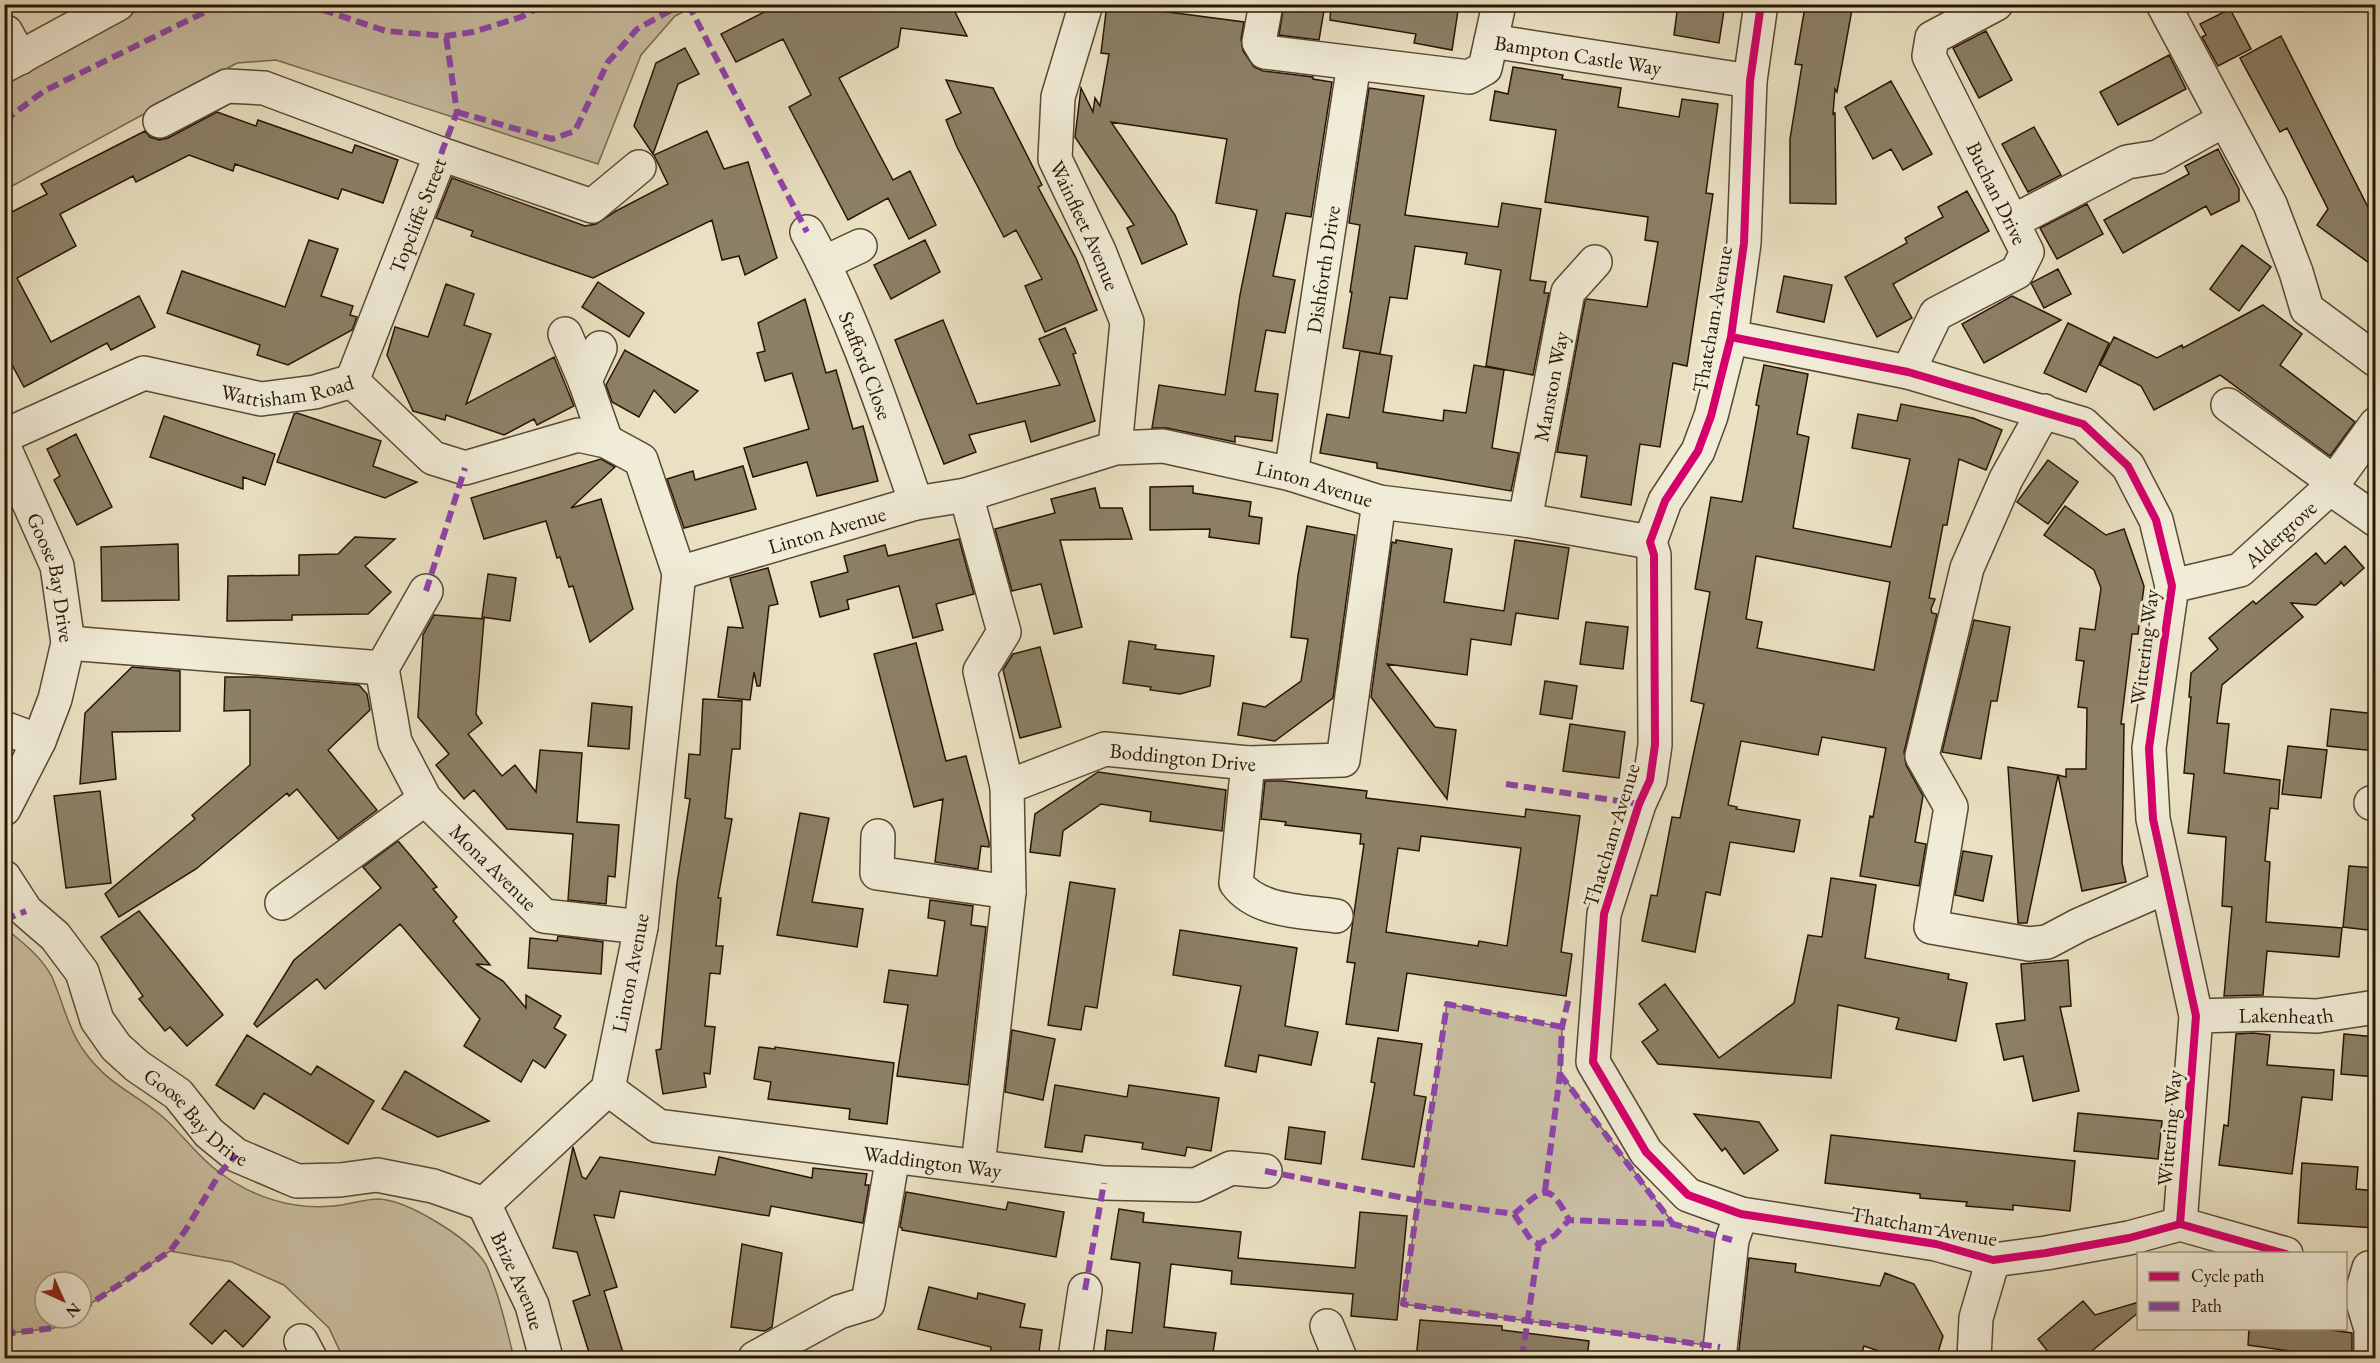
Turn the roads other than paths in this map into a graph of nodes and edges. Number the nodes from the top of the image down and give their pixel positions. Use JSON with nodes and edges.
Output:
{"nodes":[{"id":1,"x":1086,"y":4,"type":"edge"},
{"id":2,"x":1266,"y":4,"type":"edge"},
{"id":3,"x":1499,"y":4,"type":"edge"},
{"id":4,"x":1761,"y":4,"type":"edge"},
{"id":5,"x":1996,"y":4,"type":"edge"},
{"id":6,"x":2163,"y":4,"type":"edge"},
{"id":7,"x":102,"y":8,"type":"edge"},
{"id":8,"x":1491,"y":40,"type":"junction"},
{"id":9,"x":10,"y":52,"type":"edge"},
{"id":10,"x":1354,"y":64,"type":"junction"},
{"id":11,"x":1750,"y":81,"type":"junction"},
{"id":12,"x":2224,"y":120,"type":"junction"},
{"id":13,"x":160,"y":121,"type":"dead end"},
{"id":14,"x":441,"y":154,"type":"junction"},
{"id":15,"x":639,"y":167,"type":"dead end"},
{"id":16,"x":2012,"y":222,"type":"junction"},
{"id":17,"x":807,"y":232,"type":"dead end"},
{"id":18,"x":860,"y":246,"type":"dead end"},
{"id":19,"x":1595,"y":262,"type":"dead end"},
{"id":20,"x":824,"y":263,"type":"junction"},
{"id":21,"x":565,"y":334,"type":"dead end"},
{"id":22,"x":1731,"y":337,"type":"junction"},
{"id":23,"x":600,"y":348,"type":"dead end"},
{"id":24,"x":2376,"y":360,"type":"edge"},
{"id":25,"x":1908,"y":372,"type":"junction"},
{"id":26,"x":352,"y":381,"type":"junction"},
{"id":27,"x":585,"y":381,"type":"junction"},
{"id":28,"x":2228,"y":405,"type":"dead end"},
{"id":29,"x":2044,"y":411,"type":"junction"},
{"id":30,"x":2376,"y":424,"type":"edge"},
{"id":31,"x":4,"y":436,"type":"edge"},
{"id":32,"x":606,"y":441,"type":"junction"},
{"id":33,"x":4,"y":447,"type":"edge"},
{"id":34,"x":1115,"y":448,"type":"junction"},
{"id":35,"x":1291,"y":474,"type":"junction"},
{"id":36,"x":2332,"y":485,"type":"junction"},
{"id":37,"x":966,"y":495,"type":"junction"},
{"id":38,"x":1379,"y":502,"type":"junction"},
{"id":39,"x":916,"y":503,"type":"junction"},
{"id":40,"x":1525,"y":520,"type":"junction"},
{"id":41,"x":2376,"y":520,"type":"edge"},
{"id":42,"x":1650,"y":542,"type":"junction"},
{"id":43,"x":679,"y":573,"type":"junction"},
{"id":44,"x":2172,"y":586,"type":"junction"},
{"id":45,"x":426,"y":591,"type":"dead end"},
{"id":46,"x":68,"y":643,"type":"junction"},
{"id":47,"x":382,"y":668,"type":"junction"},
{"id":48,"x":4,"y":728,"type":"edge"},
{"id":49,"x":39,"y":741,"type":"junction"},
{"id":50,"x":1248,"y":763,"type":"junction"},
{"id":51,"x":1007,"y":787,"type":"junction"},
{"id":52,"x":425,"y":799,"type":"junction"},
{"id":53,"x":4,"y":809,"type":"edge"},
{"id":54,"x":878,"y":836,"type":"dead end"},
{"id":55,"x":4,"y":876,"type":"edge"},
{"id":56,"x":2166,"y":887,"type":"junction"},
{"id":57,"x":1009,"y":892,"type":"junction"},
{"id":58,"x":282,"y":903,"type":"dead end"},
{"id":59,"x":1336,"y":916,"type":"dead end"},
{"id":60,"x":641,"y":927,"type":"junction"},
{"id":61,"x":2376,"y":1007,"type":"edge"},
{"id":62,"x":2196,"y":1016,"type":"junction"},
{"id":63,"x":608,"y":1089,"type":"junction"},
{"id":64,"x":893,"y":1155,"type":"junction"},
{"id":65,"x":978,"y":1166,"type":"junction"},
{"id":66,"x":1265,"y":1170,"type":"dead end"},
{"id":67,"x":484,"y":1204,"type":"junction"},
{"id":68,"x":1741,"y":1214,"type":"junction"},
{"id":69,"x":2180,"y":1224,"type":"junction"},
{"id":70,"x":2279,"y":1252,"type":"edge"},
{"id":71,"x":1993,"y":1260,"type":"junction"},
{"id":72,"x":2364,"y":1267,"type":"edge"},
{"id":73,"x":1085,"y":1290,"type":"dead end"},
{"id":74,"x":1327,"y":1326,"type":"dead end"},
{"id":75,"x":546,"y":1359,"type":"edge"},
{"id":76,"x":755,"y":1359,"type":"edge"},
{"id":77,"x":1075,"y":1359,"type":"edge"},
{"id":78,"x":1340,"y":1359,"type":"edge"},
{"id":79,"x":1719,"y":1359,"type":"edge"},
{"id":80,"x":1974,"y":1359,"type":"edge"},
{"id":81,"x":2371,"y":1359,"type":"edge"}],
"edges":[{"from":1,"to":34,"type":"street","name":"Wainfleet Avenue"},
{"from":2,"to":10,"type":"street","name":"Bampton Castle Way"},
{"from":3,"to":8,"type":"street"},
{"from":4,"to":11,"type":"street","name":"Thatcham Avenue"},
{"from":5,"to":16,"type":"street","name":"Buchan Drive"},
{"from":6,"to":12,"type":"street"},
{"from":7,"to":9,"type":"street"},
{"from":8,"to":10,"type":"street","name":"Bampton Castle Way"},
{"from":8,"to":11,"type":"street","name":"Bampton Castle Way"},
{"from":10,"to":35,"type":"street","name":"Dishforth Drive"},
{"from":11,"to":22,"type":"street","name":"Thatcham Avenue"},
{"from":12,"to":16,"type":"street"},
{"from":12,"to":24,"type":"street"},
{"from":13,"to":14,"type":"street"},
{"from":14,"to":15,"type":"street","name":"Topcliffe Street"},
{"from":14,"to":26,"type":"street","name":"Topcliffe Street"},
{"from":16,"to":25,"type":"street","name":"Buchan Drive"},
{"from":17,"to":20,"type":"street","name":"Stafford Close"},
{"from":18,"to":20,"type":"street"},
{"from":19,"to":40,"type":"street","name":"Manston Way"},
{"from":20,"to":39,"type":"street","name":"Stafford Close"},
{"from":21,"to":27,"type":"street"},
{"from":22,"to":25,"type":"street","name":"Wittering Way"},
{"from":22,"to":42,"type":"street","name":"Thatcham Avenue"},
{"from":23,"to":27,"type":"street"},
{"from":25,"to":29,"type":"street","name":"Wittering Way"},
{"from":26,"to":31,"type":"street","name":"Wattisham Road"},
{"from":26,"to":32,"type":"street","name":"Wattisham Road"},
{"from":27,"to":32,"type":"street"},
{"from":28,"to":36,"type":"street"},
{"from":29,"to":44,"type":"street","name":"Wittering Way"},
{"from":29,"to":56,"type":"street"},
{"from":30,"to":36,"type":"street"},
{"from":32,"to":43,"type":"street","name":"Wattisham Road"},
{"from":33,"to":46,"type":"street","name":"Goose Bay Drive"},
{"from":34,"to":35,"type":"street","name":"Linton Avenue"},
{"from":34,"to":37,"type":"street","name":"Linton Avenue"},
{"from":35,"to":38,"type":"street","name":"Linton Avenue"},
{"from":36,"to":41,"type":"street","name":"Aldergrove"},
{"from":36,"to":44,"type":"street","name":"Aldergrove"},
{"from":37,"to":39,"type":"street","name":"Linton Avenue"},
{"from":37,"to":51,"type":"street"},
{"from":38,"to":40,"type":"street","name":"Linton Avenue"},
{"from":38,"to":50,"type":"street","name":"Boddington Drive"},
{"from":39,"to":43,"type":"street","name":"Linton Avenue"},
{"from":40,"to":42,"type":"street","name":"Linton Avenue"},
{"from":42,"to":68,"type":"street","name":"Thatcham Avenue"},
{"from":43,"to":60,"type":"street","name":"Linton Avenue"},
{"from":44,"to":56,"type":"street","name":"Wittering Way"},
{"from":45,"to":47,"type":"street"},
{"from":46,"to":47,"type":"street"},
{"from":46,"to":49,"type":"street","name":"Goose Bay Drive"},
{"from":47,"to":52,"type":"street","name":"Mona Avenue"},
{"from":48,"to":49,"type":"street"},
{"from":49,"to":53,"type":"street","name":"Goose Bay Drive"},
{"from":50,"to":51,"type":"street","name":"Boddington Drive"},
{"from":50,"to":59,"type":"street"},
{"from":51,"to":57,"type":"street"},
{"from":52,"to":58,"type":"street"},
{"from":52,"to":60,"type":"street","name":"Mona Avenue"},
{"from":54,"to":57,"type":"street"},
{"from":55,"to":67,"type":"street","name":"Goose Bay Drive"},
{"from":56,"to":62,"type":"street","name":"Wittering Way"},
{"from":57,"to":65,"type":"street"},
{"from":60,"to":63,"type":"street","name":"Linton Avenue"},
{"from":61,"to":62,"type":"street","name":"Lakenheath"},
{"from":62,"to":69,"type":"street","name":"Wittering Way"},
{"from":63,"to":64,"type":"street","name":"Waddington Way"},
{"from":63,"to":67,"type":"street"},
{"from":64,"to":65,"type":"street","name":"Waddington Way"},
{"from":64,"to":76,"type":"street"},
{"from":65,"to":66,"type":"street","name":"Waddington Way"},
{"from":67,"to":75,"type":"street","name":"Brize Avenue"},
{"from":68,"to":71,"type":"street","name":"Thatcham Avenue"},
{"from":68,"to":79,"type":"street"},
{"from":69,"to":70,"type":"street","name":"Thatcham Avenue"},
{"from":69,"to":71,"type":"street","name":"Thatcham Avenue"},
{"from":71,"to":80,"type":"street"},
{"from":72,"to":81,"type":"street"},
{"from":73,"to":77,"type":"street"},
{"from":74,"to":78,"type":"street"}]}
